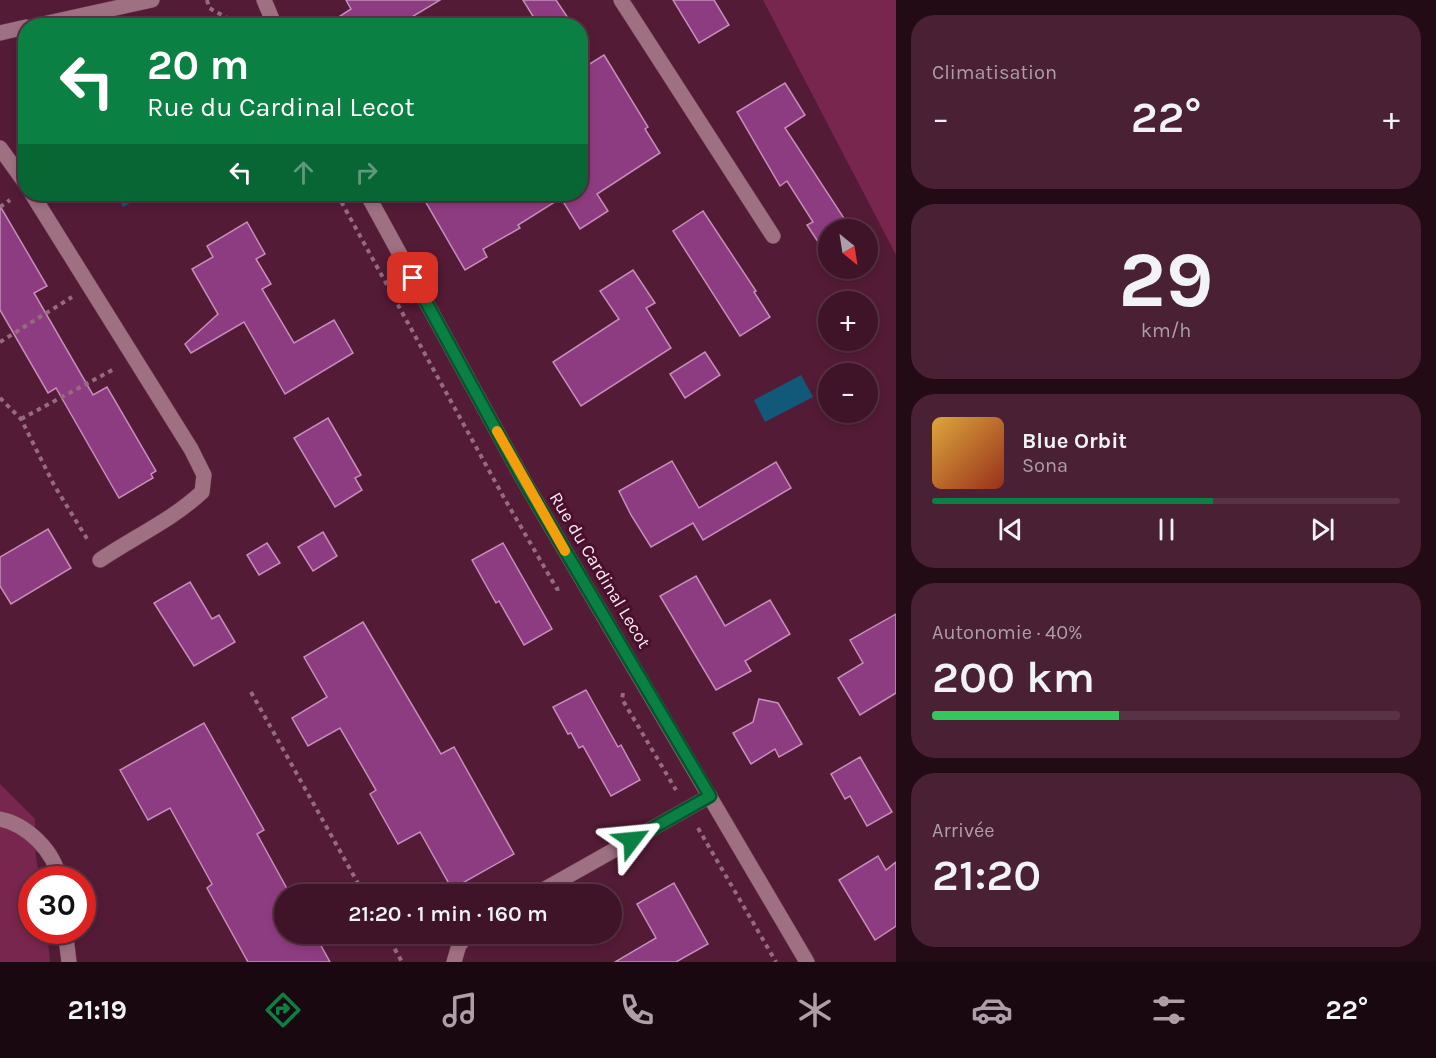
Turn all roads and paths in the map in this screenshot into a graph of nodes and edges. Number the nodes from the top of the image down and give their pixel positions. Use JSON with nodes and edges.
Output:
{"nodes":[{"id":1,"x":152,"y":0,"type":"edge"},
{"id":2,"x":207,"y":0,"type":"edge"},
{"id":3,"x":264,"y":0,"type":"edge"},
{"id":4,"x":621,"y":0,"type":"edge"},
{"id":5,"x":70,"y":18,"type":"edge"},
{"id":6,"x":227,"y":18,"type":"edge"},
{"id":7,"x":272,"y":18,"type":"edge"},
{"id":8,"x":18,"y":29,"type":"edge"},
{"id":9,"x":0,"y":33,"type":"edge"},
{"id":10,"x":0,"y":148,"type":"edge"},
{"id":11,"x":18,"y":173,"type":"edge"},
{"id":12,"x":36,"y":201,"type":"edge"},
{"id":13,"x":371,"y":201,"type":"edge"},
{"id":14,"x":773,"y":236,"type":"dead end"},
{"id":15,"x":90,"y":286,"type":"junction"},
{"id":16,"x":0,"y":342,"type":"edge"},
{"id":17,"x":135,"y":358,"type":"junction"},
{"id":18,"x":0,"y":398,"type":"edge"},
{"id":19,"x":21,"y":419,"type":"junction"},
{"id":20,"x":100,"y":560,"type":"joint"},
{"id":21,"x":250,"y":692,"type":"dead end"},
{"id":22,"x":710,"y":796,"type":"junction"},
{"id":23,"x":0,"y":819,"type":"edge"},
{"id":24,"x":55,"y":866,"type":"edge"},
{"id":25,"x":358,"y":884,"type":"edge"},
{"id":26,"x":554,"y":884,"type":"edge"},
{"id":27,"x":67,"y":944,"type":"edge"},
{"id":28,"x":392,"y":944,"type":"edge"},
{"id":29,"x":460,"y":944,"type":"edge"},
{"id":30,"x":69,"y":962,"type":"edge"},
{"id":31,"x":402,"y":962,"type":"edge"},
{"id":32,"x":454,"y":962,"type":"edge"},
{"id":33,"x":807,"y":962,"type":"edge"}],
"edges":[{"from":1,"to":5,"type":"street"},
{"from":2,"to":6,"type":"path"},
{"from":3,"to":7,"type":"street"},
{"from":4,"to":14,"type":"street"},
{"from":8,"to":9,"type":"street"},
{"from":10,"to":11,"type":"street"},
{"from":12,"to":15,"type":"street"},
{"from":13,"to":22,"type":"street","name":"Rue du Cardinal Lecot"},
{"from":15,"to":16,"type":"path"},
{"from":15,"to":17,"type":"street"},
{"from":17,"to":19,"type":"path"},
{"from":17,"to":20,"type":"street"},
{"from":18,"to":19,"type":"path"},
{"from":19,"to":20,"type":"path"},
{"from":21,"to":25,"type":"path"},
{"from":22,"to":26,"type":"street"},
{"from":22,"to":33,"type":"street","name":"Rue du Cardinal Lecot"},
{"from":23,"to":24,"type":"street"},
{"from":27,"to":30,"type":"street"},
{"from":28,"to":31,"type":"path"},
{"from":29,"to":32,"type":"street"}]}
